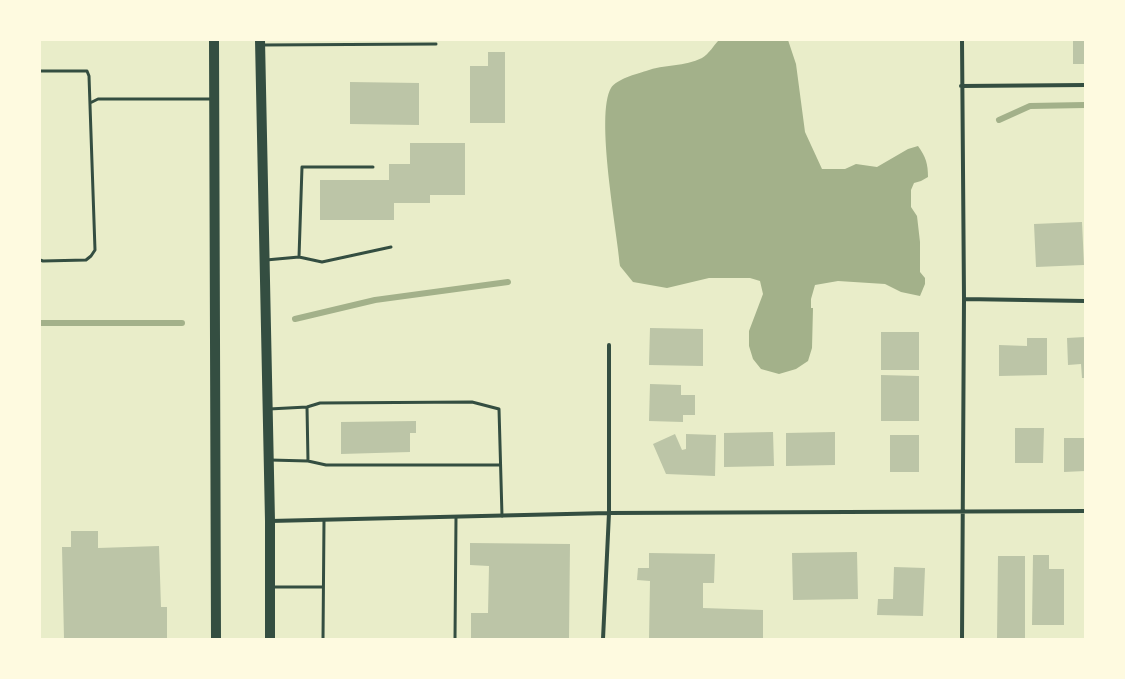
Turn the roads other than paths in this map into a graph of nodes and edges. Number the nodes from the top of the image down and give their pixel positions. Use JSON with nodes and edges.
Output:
{"nodes":[{"id":1,"x":214,"y":40,"type":"edge"},
{"id":2,"x":962,"y":40,"type":"edge"},
{"id":3,"x":260,"y":43,"type":"edge"},
{"id":4,"x":436,"y":44,"type":"dead end"},
{"id":5,"x":40,"y":71,"type":"edge"},
{"id":6,"x":1085,"y":85,"type":"edge"},
{"id":7,"x":961,"y":86,"type":"junction"},
{"id":8,"x":214,"y":99,"type":"junction"},
{"id":9,"x":90,"y":103,"type":"junction"},
{"id":10,"x":373,"y":167,"type":"dead end"},
{"id":11,"x":391,"y":247,"type":"dead end"},
{"id":12,"x":299,"y":258,"type":"junction"},
{"id":13,"x":40,"y":260,"type":"edge"},
{"id":14,"x":265,"y":260,"type":"junction"},
{"id":15,"x":964,"y":299,"type":"junction"},
{"id":16,"x":1085,"y":301,"type":"edge"},
{"id":17,"x":609,"y":344,"type":"dead end"},
{"id":18,"x":307,"y":408,"type":"junction"},
{"id":19,"x":268,"y":409,"type":"junction"},
{"id":20,"x":268,"y":460,"type":"junction"},
{"id":21,"x":308,"y":461,"type":"junction"},
{"id":22,"x":500,"y":465,"type":"junction"},
{"id":23,"x":962,"y":510,"type":"junction"},
{"id":24,"x":1085,"y":511,"type":"edge"},
{"id":25,"x":609,"y":513,"type":"junction"},
{"id":26,"x":502,"y":516,"type":"junction"},
{"id":27,"x":456,"y":517,"type":"junction"},
{"id":28,"x":324,"y":520,"type":"junction"},
{"id":29,"x":270,"y":521,"type":"junction"},
{"id":30,"x":270,"y":587,"type":"junction"},
{"id":31,"x":323,"y":587,"type":"junction"},
{"id":32,"x":603,"y":638,"type":"edge"},
{"id":33,"x":216,"y":639,"type":"edge"},
{"id":34,"x":270,"y":639,"type":"edge"},
{"id":35,"x":323,"y":639,"type":"edge"},
{"id":36,"x":455,"y":639,"type":"edge"},
{"id":37,"x":962,"y":639,"type":"edge"}],
"edges":[{"from":1,"to":8,"type":"main road"},
{"from":2,"to":7,"type":"street"},
{"from":3,"to":4,"type":"lane"},
{"from":3,"to":14,"type":"main road"},
{"from":5,"to":9,"type":"lane"},
{"from":6,"to":7,"type":"street"},
{"from":7,"to":15,"type":"street"},
{"from":8,"to":9,"type":"lane"},
{"from":8,"to":33,"type":"main road"},
{"from":9,"to":13,"type":"lane"},
{"from":10,"to":12,"type":"lane"},
{"from":11,"to":12,"type":"lane"},
{"from":12,"to":14,"type":"lane"},
{"from":14,"to":19,"type":"main road"},
{"from":15,"to":16,"type":"street"},
{"from":15,"to":23,"type":"street"},
{"from":17,"to":25,"type":"street"},
{"from":18,"to":19,"type":"lane"},
{"from":18,"to":21,"type":"lane"},
{"from":18,"to":22,"type":"lane"},
{"from":19,"to":20,"type":"main road"},
{"from":20,"to":21,"type":"lane"},
{"from":20,"to":29,"type":"main road"},
{"from":21,"to":22,"type":"lane"},
{"from":22,"to":26,"type":"lane"},
{"from":23,"to":24,"type":"street"},
{"from":23,"to":25,"type":"street"},
{"from":23,"to":37,"type":"street"},
{"from":25,"to":26,"type":"street"},
{"from":25,"to":32,"type":"street"},
{"from":26,"to":27,"type":"street"},
{"from":27,"to":28,"type":"street"},
{"from":27,"to":36,"type":"lane"},
{"from":28,"to":29,"type":"street"},
{"from":28,"to":31,"type":"lane"},
{"from":29,"to":30,"type":"main road"},
{"from":30,"to":31,"type":"lane"},
{"from":30,"to":34,"type":"main road"},
{"from":31,"to":35,"type":"lane"}]}
